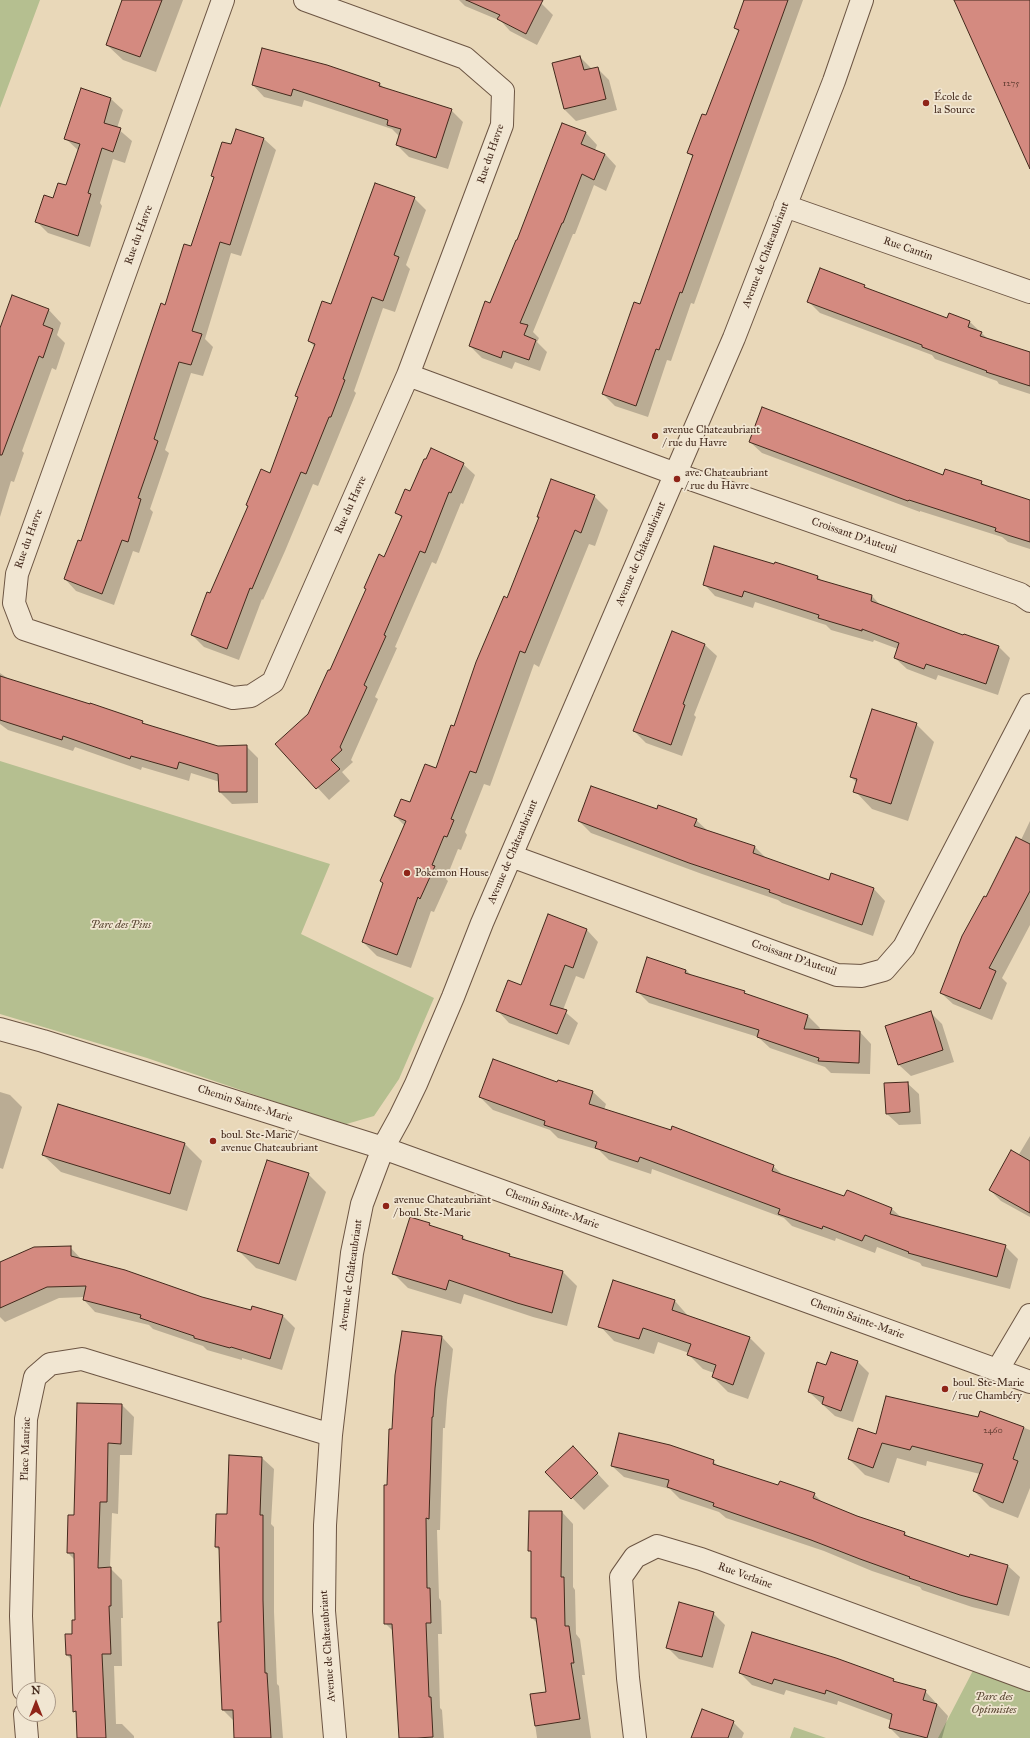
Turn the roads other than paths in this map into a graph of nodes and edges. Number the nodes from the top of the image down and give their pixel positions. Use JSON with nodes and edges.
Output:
{"nodes":[{"id":1,"x":223,"y":0,"type":"edge"},
{"id":2,"x":305,"y":0,"type":"edge"},
{"id":3,"x":862,"y":0,"type":"edge"},
{"id":4,"x":785,"y":206,"type":"junction"},
{"id":5,"x":1030,"y":292,"type":"edge"},
{"id":6,"x":408,"y":376,"type":"junction"},
{"id":7,"x":676,"y":474,"type":"junction"},
{"id":8,"x":1030,"y":601,"type":"edge"},
{"id":9,"x":1030,"y":705,"type":"edge"},
{"id":10,"x":511,"y":856,"type":"junction"},
{"id":11,"x":0,"y":1029,"type":"edge"},
{"id":12,"x":383,"y":1148,"type":"junction"},
{"id":13,"x":1030,"y":1315,"type":"edge"},
{"id":14,"x":998,"y":1369,"type":"junction"},
{"id":15,"x":1030,"y":1382,"type":"edge"},
{"id":16,"x":330,"y":1434,"type":"junction"},
{"id":17,"x":1030,"y":1680,"type":"edge"},
{"id":18,"x":24,"y":1682,"type":"edge"},
{"id":19,"x":26,"y":1722,"type":"edge"},
{"id":20,"x":27,"y":1738,"type":"edge"},
{"id":21,"x":335,"y":1738,"type":"edge"},
{"id":22,"x":635,"y":1738,"type":"edge"}],
"edges":[{"from":1,"to":6,"type":"street","name":"Rue du Havre"},
{"from":2,"to":6,"type":"street","name":"Rue du Havre"},
{"from":3,"to":4,"type":"street","name":"Avenue de Châteaubriant"},
{"from":4,"to":5,"type":"street","name":"Rue Cantin"},
{"from":4,"to":7,"type":"street","name":"Avenue de Châteaubriant"},
{"from":6,"to":7,"type":"street"},
{"from":7,"to":8,"type":"street","name":"Croissant D'Auteuil"},
{"from":7,"to":10,"type":"street","name":"Avenue de Châteaubriant"},
{"from":9,"to":10,"type":"street","name":"Croissant D'Auteuil"},
{"from":10,"to":12,"type":"street","name":"Avenue de Châteaubriant"},
{"from":11,"to":12,"type":"street","name":"Chemin Sainte-Marie"},
{"from":12,"to":14,"type":"street","name":"Chemin Sainte-Marie"},
{"from":12,"to":16,"type":"street","name":"Avenue de Châteaubriant"},
{"from":13,"to":14,"type":"street"},
{"from":14,"to":15,"type":"street","name":"Chemin Sainte-Marie"},
{"from":16,"to":18,"type":"street","name":"Place Mauriac"},
{"from":16,"to":21,"type":"street","name":"Avenue de Châteaubriant"},
{"from":17,"to":22,"type":"street","name":"Rue Verlaine"},
{"from":19,"to":20,"type":"street"}]}
